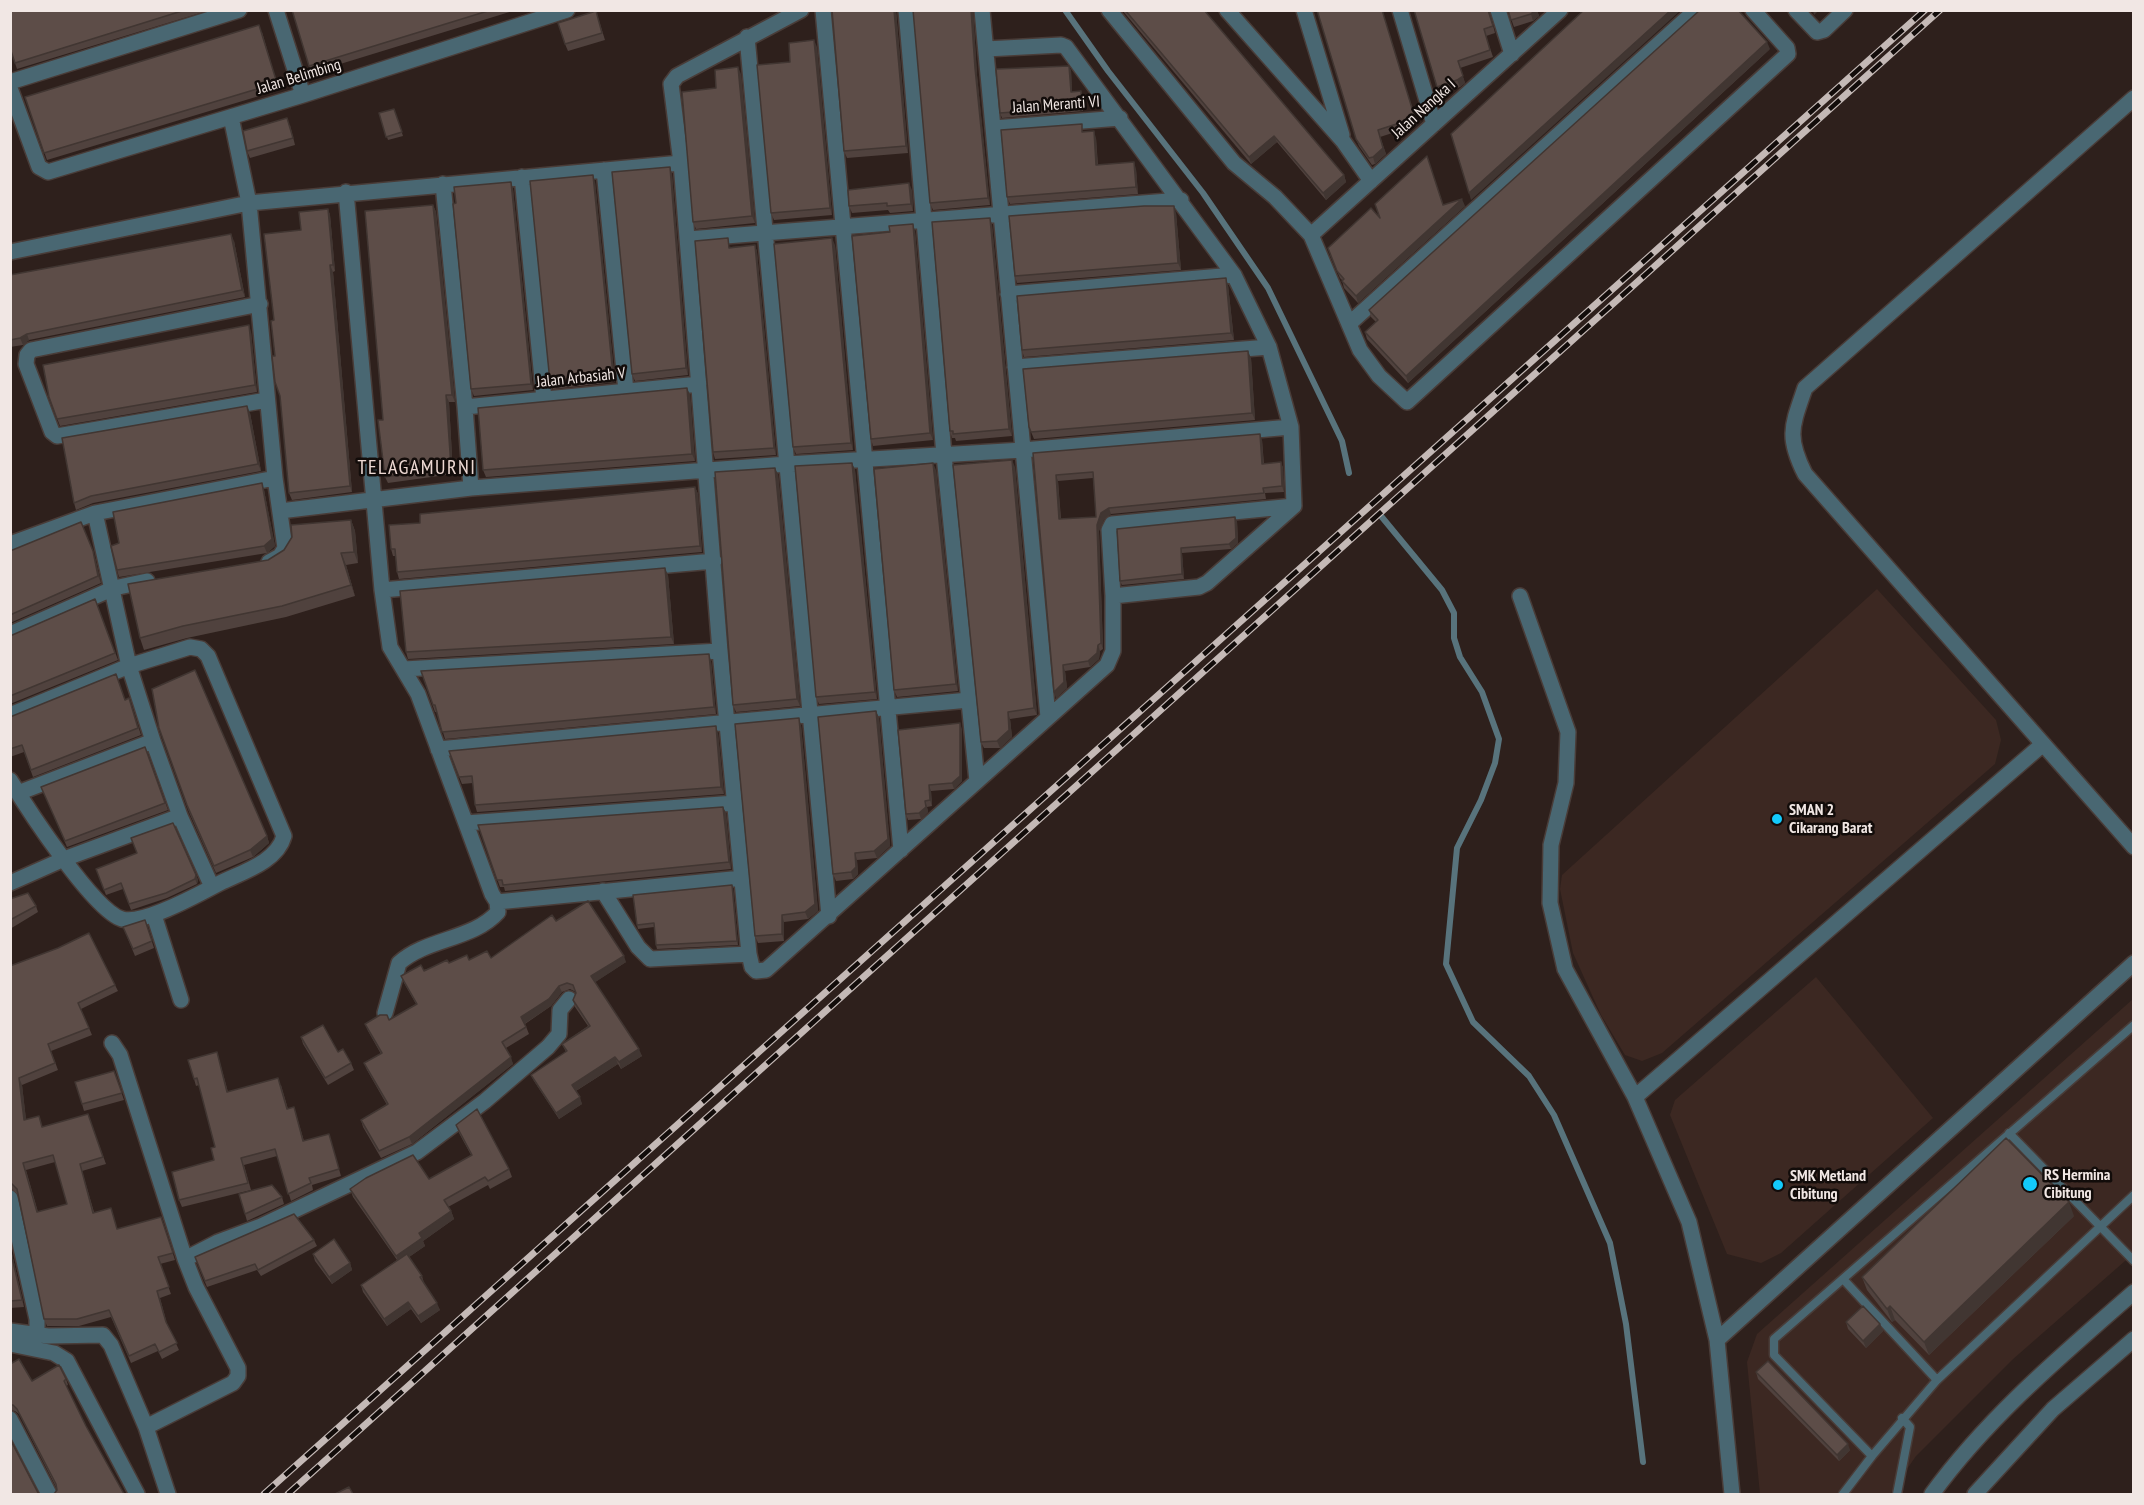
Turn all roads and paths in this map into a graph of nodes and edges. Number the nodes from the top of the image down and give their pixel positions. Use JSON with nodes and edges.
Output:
{"nodes":[{"id":1,"x":239,"y":10,"type":"edge"},
{"id":2,"x":276,"y":10,"type":"edge"},
{"id":3,"x":801,"y":10,"type":"edge"},
{"id":4,"x":823,"y":10,"type":"edge"},
{"id":5,"x":906,"y":10,"type":"edge"},
{"id":6,"x":982,"y":10,"type":"edge"},
{"id":7,"x":1109,"y":10,"type":"edge"},
{"id":8,"x":1227,"y":10,"type":"edge"},
{"id":9,"x":1304,"y":10,"type":"edge"},
{"id":10,"x":1400,"y":10,"type":"edge"},
{"id":11,"x":1498,"y":10,"type":"edge"},
{"id":12,"x":1560,"y":10,"type":"edge"},
{"id":13,"x":1696,"y":10,"type":"edge"},
{"id":14,"x":1753,"y":10,"type":"edge"},
{"id":15,"x":1796,"y":10,"type":"edge"},
{"id":16,"x":1845,"y":10,"type":"edge"},
{"id":17,"x":566,"y":11,"type":"edge"},
{"id":18,"x":747,"y":37,"type":"junction"},
{"id":19,"x":986,"y":49,"type":"junction"},
{"id":20,"x":1512,"y":54,"type":"junction"},
{"id":21,"x":10,"y":82,"type":"edge"},
{"id":22,"x":10,"y":88,"type":"edge"},
{"id":23,"x":303,"y":95,"type":"junction"},
{"id":24,"x":2133,"y":99,"type":"edge"},
{"id":25,"x":231,"y":117,"type":"junction"},
{"id":26,"x":1120,"y":118,"type":"junction"},
{"id":27,"x":1434,"y":124,"type":"junction"},
{"id":28,"x":994,"y":128,"type":"junction"},
{"id":29,"x":1343,"y":141,"type":"junction"},
{"id":30,"x":681,"y":163,"type":"junction"},
{"id":31,"x":604,"y":170,"type":"junction"},
{"id":32,"x":522,"y":177,"type":"junction"},
{"id":33,"x":1371,"y":181,"type":"junction"},
{"id":34,"x":443,"y":184,"type":"junction"},
{"id":35,"x":346,"y":192,"type":"junction"},
{"id":36,"x":1181,"y":200,"type":"junction"},
{"id":37,"x":249,"y":203,"type":"junction"},
{"id":38,"x":1002,"y":216,"type":"junction"},
{"id":39,"x":926,"y":222,"type":"junction"},
{"id":40,"x":843,"y":228,"type":"junction"},
{"id":41,"x":766,"y":234,"type":"junction"},
{"id":42,"x":1311,"y":235,"type":"junction"},
{"id":43,"x":688,"y":239,"type":"junction"},
{"id":44,"x":10,"y":252,"type":"edge"},
{"id":45,"x":1234,"y":274,"type":"junction"},
{"id":46,"x":1008,"y":294,"type":"junction"},
{"id":47,"x":260,"y":304,"type":"junction"},
{"id":48,"x":1349,"y":324,"type":"junction"},
{"id":49,"x":1269,"y":347,"type":"junction"},
{"id":50,"x":1015,"y":367,"type":"junction"},
{"id":51,"x":699,"y":384,"type":"junction"},
{"id":52,"x":626,"y":391,"type":"junction"},
{"id":53,"x":544,"y":399,"type":"junction"},
{"id":54,"x":267,"y":400,"type":"junction"},
{"id":55,"x":465,"y":407,"type":"junction"},
{"id":56,"x":1291,"y":427,"type":"junction"},
{"id":57,"x":1023,"y":450,"type":"junction"},
{"id":58,"x":944,"y":455,"type":"junction"},
{"id":59,"x":864,"y":459,"type":"junction"},
{"id":60,"x":787,"y":464,"type":"junction"},
{"id":61,"x":706,"y":472,"type":"junction"},
{"id":62,"x":275,"y":478,"type":"junction"},
{"id":63,"x":471,"y":488,"type":"junction"},
{"id":64,"x":373,"y":498,"type":"junction"},
{"id":65,"x":1294,"y":506,"type":"junction"},
{"id":66,"x":280,"y":511,"type":"junction"},
{"id":67,"x":95,"y":513,"type":"junction"},
{"id":68,"x":10,"y":544,"type":"edge"},
{"id":69,"x":714,"y":561,"type":"junction"},
{"id":70,"x":258,"y":563,"type":"edge"},
{"id":71,"x":164,"y":579,"type":"edge"},
{"id":72,"x":114,"y":588,"type":"junction"},
{"id":73,"x":382,"y":590,"type":"junction"},
{"id":74,"x":1113,"y":596,"type":"junction"},
{"id":75,"x":1520,"y":596,"type":"dead end"},
{"id":76,"x":10,"y":634,"type":"edge"},
{"id":77,"x":720,"y":651,"type":"junction"},
{"id":78,"x":129,"y":666,"type":"junction"},
{"id":79,"x":404,"y":669,"type":"junction"},
{"id":80,"x":969,"y":700,"type":"junction"},
{"id":81,"x":887,"y":708,"type":"junction"},
{"id":82,"x":10,"y":715,"type":"edge"},
{"id":83,"x":810,"y":716,"type":"junction"},
{"id":84,"x":1048,"y":717,"type":"junction"},
{"id":85,"x":728,"y":724,"type":"junction"},
{"id":86,"x":153,"y":741,"type":"junction"},
{"id":87,"x":2043,"y":744,"type":"junction"},
{"id":88,"x":438,"y":749,"type":"junction"},
{"id":89,"x":977,"y":781,"type":"junction"},
{"id":90,"x":14,"y":787,"type":"edge"},
{"id":91,"x":735,"y":803,"type":"junction"},
{"id":92,"x":180,"y":816,"type":"junction"},
{"id":93,"x":466,"y":823,"type":"junction"},
{"id":94,"x":2133,"y":847,"type":"edge"},
{"id":95,"x":901,"y":850,"type":"junction"},
{"id":96,"x":64,"y":858,"type":"junction"},
{"id":97,"x":742,"y":878,"type":"junction"},
{"id":98,"x":10,"y":883,"type":"edge"},
{"id":99,"x":212,"y":887,"type":"junction"},
{"id":100,"x":603,"y":891,"type":"junction"},
{"id":101,"x":497,"y":902,"type":"junction"},
{"id":102,"x":154,"y":915,"type":"junction"},
{"id":103,"x":829,"y":915,"type":"junction"},
{"id":104,"x":749,"y":954,"type":"junction"},
{"id":105,"x":2133,"y":963,"type":"edge"},
{"id":106,"x":569,"y":999,"type":"dead end"},
{"id":107,"x":181,"y":1000,"type":"dead end"},
{"id":108,"x":385,"y":1013,"type":"edge"},
{"id":109,"x":2133,"y":1025,"type":"edge"},
{"id":110,"x":112,"y":1043,"type":"dead end"},
{"id":111,"x":1635,"y":1097,"type":"junction"},
{"id":112,"x":2009,"y":1133,"type":"junction"},
{"id":113,"x":2133,"y":1196,"type":"edge"},
{"id":114,"x":10,"y":1198,"type":"edge"},
{"id":115,"x":2099,"y":1226,"type":"junction"},
{"id":116,"x":185,"y":1259,"type":"junction"},
{"id":117,"x":2133,"y":1261,"type":"edge"},
{"id":118,"x":1843,"y":1279,"type":"junction"},
{"id":119,"x":2133,"y":1292,"type":"edge"},
{"id":120,"x":10,"y":1331,"type":"edge"},
{"id":121,"x":37,"y":1336,"type":"junction"},
{"id":122,"x":2133,"y":1339,"type":"edge"},
{"id":123,"x":1717,"y":1340,"type":"junction"},
{"id":124,"x":10,"y":1344,"type":"edge"},
{"id":125,"x":1937,"y":1380,"type":"junction"},
{"id":126,"x":1902,"y":1418,"type":"junction"},
{"id":127,"x":10,"y":1419,"type":"edge"},
{"id":128,"x":147,"y":1427,"type":"junction"},
{"id":129,"x":1872,"y":1456,"type":"junction"},
{"id":130,"x":49,"y":1494,"type":"edge"},
{"id":131,"x":137,"y":1494,"type":"edge"},
{"id":132,"x":168,"y":1494,"type":"edge"},
{"id":133,"x":1732,"y":1494,"type":"edge"},
{"id":134,"x":1843,"y":1494,"type":"edge"},
{"id":135,"x":1897,"y":1494,"type":"edge"},
{"id":136,"x":1932,"y":1494,"type":"edge"},
{"id":137,"x":1975,"y":1494,"type":"edge"}],
"edges":[{"from":1,"to":21,"type":"street"},
{"from":2,"to":23,"type":"street"},
{"from":3,"to":18,"type":"street"},
{"from":4,"to":40,"type":"street"},
{"from":5,"to":39,"type":"street"},
{"from":6,"to":19,"type":"street"},
{"from":7,"to":42,"type":"street"},
{"from":8,"to":29,"type":"street"},
{"from":9,"to":29,"type":"street"},
{"from":10,"to":27,"type":"street"},
{"from":11,"to":20,"type":"street"},
{"from":12,"to":20,"type":"street","name":"Jalan Nangka I"},
{"from":13,"to":48,"type":"street"},
{"from":14,"to":48,"type":"street"},
{"from":15,"to":16,"type":"street"},
{"from":17,"to":23,"type":"street","name":"Jalan Belimbing"},
{"from":18,"to":30,"type":"street"},
{"from":18,"to":41,"type":"street"},
{"from":19,"to":26,"type":"street"},
{"from":19,"to":28,"type":"street"},
{"from":20,"to":27,"type":"street","name":"Jalan Nangka I"},
{"from":22,"to":25,"type":"street","name":"Jalan Belimbing"},
{"from":23,"to":25,"type":"street","name":"Jalan Belimbing"},
{"from":24,"to":87,"type":"street"},
{"from":25,"to":37,"type":"street"},
{"from":26,"to":28,"type":"street","name":"Jalan Meranti VI"},
{"from":26,"to":36,"type":"street"},
{"from":27,"to":33,"type":"street","name":"Jalan Nangka I"},
{"from":28,"to":38,"type":"street"},
{"from":29,"to":33,"type":"street"},
{"from":30,"to":31,"type":"street"},
{"from":30,"to":43,"type":"street"},
{"from":31,"to":32,"type":"street"},
{"from":31,"to":52,"type":"street"},
{"from":32,"to":34,"type":"street"},
{"from":32,"to":53,"type":"street"},
{"from":33,"to":42,"type":"street","name":"Jalan Nangka I"},
{"from":34,"to":35,"type":"street"},
{"from":34,"to":55,"type":"street"},
{"from":35,"to":37,"type":"street"},
{"from":35,"to":64,"type":"street"},
{"from":36,"to":38,"type":"street"},
{"from":36,"to":45,"type":"street"},
{"from":37,"to":44,"type":"street"},
{"from":37,"to":47,"type":"street"},
{"from":38,"to":39,"type":"street"},
{"from":38,"to":46,"type":"street"},
{"from":39,"to":40,"type":"street"},
{"from":39,"to":58,"type":"street"},
{"from":40,"to":41,"type":"street"},
{"from":40,"to":59,"type":"street"},
{"from":41,"to":43,"type":"street"},
{"from":41,"to":60,"type":"street"},
{"from":42,"to":48,"type":"street"},
{"from":43,"to":51,"type":"street"},
{"from":45,"to":46,"type":"street"},
{"from":45,"to":49,"type":"street"},
{"from":46,"to":50,"type":"street"},
{"from":47,"to":54,"type":"street"},
{"from":47,"to":54,"type":"street"},
{"from":49,"to":50,"type":"street"},
{"from":49,"to":56,"type":"street"},
{"from":50,"to":57,"type":"street"},
{"from":51,"to":52,"type":"street","name":"Jalan Arbasiah V"},
{"from":51,"to":61,"type":"street"},
{"from":52,"to":53,"type":"street","name":"Jalan Arbasiah V"},
{"from":53,"to":55,"type":"street","name":"Jalan Arbasiah V"},
{"from":54,"to":62,"type":"street"},
{"from":55,"to":63,"type":"street"},
{"from":56,"to":57,"type":"street"},
{"from":56,"to":65,"type":"street"},
{"from":57,"to":58,"type":"street"},
{"from":57,"to":84,"type":"street"},
{"from":58,"to":59,"type":"street"},
{"from":58,"to":80,"type":"street"},
{"from":59,"to":60,"type":"street"},
{"from":59,"to":81,"type":"street"},
{"from":60,"to":61,"type":"street"},
{"from":60,"to":83,"type":"street"},
{"from":61,"to":63,"type":"street"},
{"from":61,"to":69,"type":"street"},
{"from":62,"to":66,"type":"street"},
{"from":62,"to":67,"type":"street"},
{"from":63,"to":64,"type":"street"},
{"from":64,"to":66,"type":"street"},
{"from":64,"to":73,"type":"street"},
{"from":65,"to":74,"type":"street"},
{"from":65,"to":74,"type":"street"},
{"from":66,"to":70,"type":"street"},
{"from":67,"to":68,"type":"street"},
{"from":67,"to":72,"type":"street"},
{"from":69,"to":73,"type":"street"},
{"from":69,"to":77,"type":"street"},
{"from":71,"to":72,"type":"street"},
{"from":72,"to":76,"type":"street"},
{"from":72,"to":78,"type":"street"},
{"from":73,"to":79,"type":"street"},
{"from":74,"to":84,"type":"street"},
{"from":75,"to":111,"type":"street"},
{"from":77,"to":79,"type":"street"},
{"from":77,"to":85,"type":"street"},
{"from":78,"to":82,"type":"street"},
{"from":78,"to":86,"type":"street"},
{"from":78,"to":99,"type":"street"},
{"from":79,"to":88,"type":"street"},
{"from":80,"to":81,"type":"street"},
{"from":80,"to":89,"type":"street"},
{"from":81,"to":83,"type":"street"},
{"from":81,"to":95,"type":"street"},
{"from":83,"to":85,"type":"street"},
{"from":83,"to":103,"type":"street"},
{"from":84,"to":89,"type":"street"},
{"from":85,"to":88,"type":"street"},
{"from":85,"to":91,"type":"street"},
{"from":86,"to":90,"type":"street"},
{"from":86,"to":92,"type":"street"},
{"from":87,"to":94,"type":"street"},
{"from":87,"to":111,"type":"street"},
{"from":88,"to":93,"type":"street"},
{"from":89,"to":95,"type":"street"},
{"from":90,"to":96,"type":"street"},
{"from":91,"to":93,"type":"street"},
{"from":91,"to":97,"type":"street"},
{"from":92,"to":96,"type":"street"},
{"from":92,"to":99,"type":"street"},
{"from":93,"to":101,"type":"street"},
{"from":95,"to":103,"type":"street"},
{"from":96,"to":98,"type":"street"},
{"from":96,"to":102,"type":"street"},
{"from":97,"to":100,"type":"street"},
{"from":97,"to":104,"type":"street"},
{"from":99,"to":102,"type":"street"},
{"from":100,"to":101,"type":"street"},
{"from":100,"to":104,"type":"street"},
{"from":101,"to":108,"type":"street"},
{"from":102,"to":107,"type":"street"},
{"from":103,"to":104,"type":"street"},
{"from":105,"to":123,"type":"street"},
{"from":106,"to":116,"type":"street"},
{"from":109,"to":112,"type":"lane"},
{"from":110,"to":116,"type":"street"},
{"from":111,"to":123,"type":"street"},
{"from":112,"to":115,"type":"lane"},
{"from":112,"to":118,"type":"lane"},
{"from":113,"to":115,"type":"lane"},
{"from":114,"to":121,"type":"street"},
{"from":115,"to":117,"type":"lane"},
{"from":115,"to":125,"type":"lane"},
{"from":116,"to":128,"type":"street"},
{"from":118,"to":125,"type":"lane"},
{"from":118,"to":129,"type":"lane"},
{"from":119,"to":136,"type":"street"},
{"from":120,"to":121,"type":"street"},
{"from":121,"to":128,"type":"street"},
{"from":122,"to":137,"type":"street"},
{"from":123,"to":133,"type":"street"},
{"from":124,"to":131,"type":"street"},
{"from":125,"to":126,"type":"lane"},
{"from":126,"to":129,"type":"lane"},
{"from":126,"to":135,"type":"lane"},
{"from":127,"to":130,"type":"street"},
{"from":128,"to":132,"type":"street"},
{"from":129,"to":134,"type":"lane"}]}
